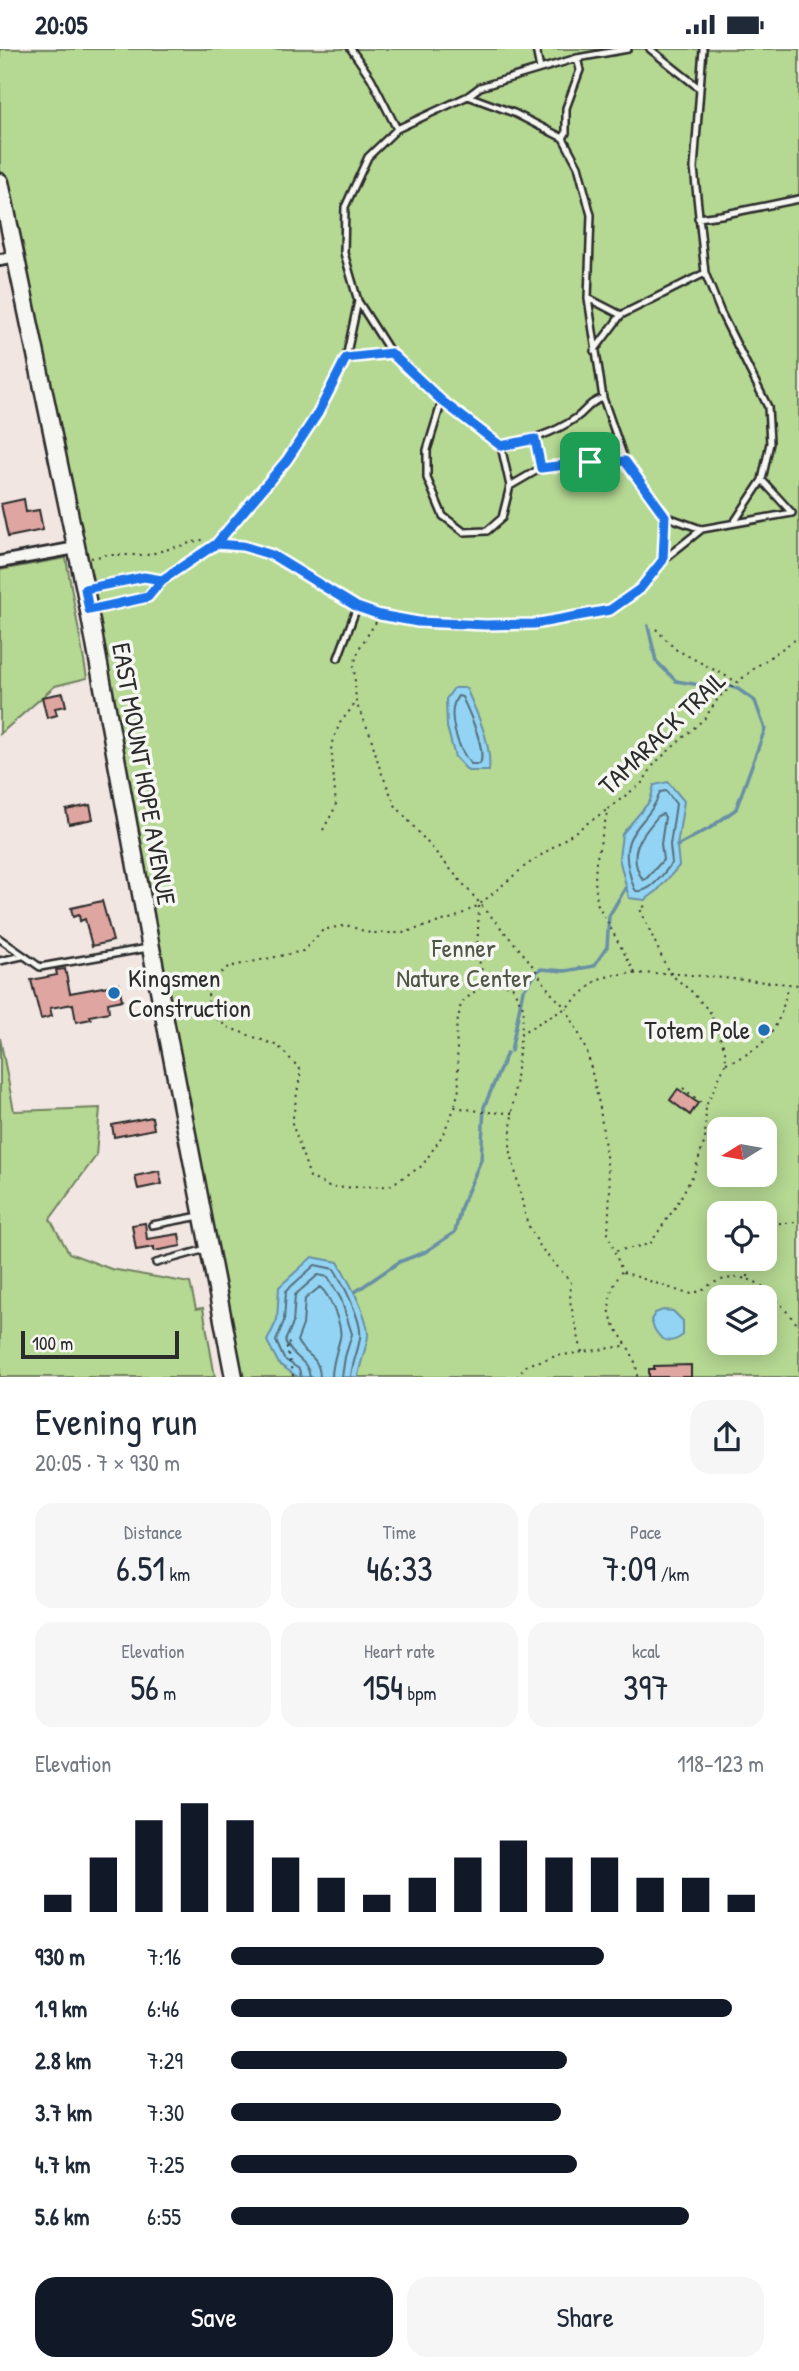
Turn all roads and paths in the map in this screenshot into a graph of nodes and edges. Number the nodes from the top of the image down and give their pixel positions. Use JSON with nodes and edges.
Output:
{"nodes":[{"id":1,"x":351,"y":49,"type":"edge"},
{"id":2,"x":536,"y":49,"type":"edge"},
{"id":3,"x":628,"y":49,"type":"edge"},
{"id":4,"x":650,"y":49,"type":"edge"},
{"id":5,"x":703,"y":49,"type":"edge"},
{"id":6,"x":577,"y":58,"type":"junction"},
{"id":7,"x":540,"y":69,"type":"junction"},
{"id":8,"x":699,"y":88,"type":"junction"},
{"id":9,"x":468,"y":96,"type":"junction"},
{"id":10,"x":397,"y":129,"type":"junction"},
{"id":11,"x":563,"y":138,"type":"junction"},
{"id":12,"x":0,"y":182,"type":"edge"},
{"id":13,"x":799,"y":199,"type":"edge"},
{"id":14,"x":698,"y":218,"type":"junction"},
{"id":15,"x":7,"y":258,"type":"edge"},
{"id":16,"x":705,"y":273,"type":"junction"},
{"id":17,"x":588,"y":298,"type":"junction"},
{"id":18,"x":358,"y":301,"type":"junction"},
{"id":19,"x":621,"y":316,"type":"junction"},
{"id":20,"x":594,"y":351,"type":"junction"},
{"id":21,"x":391,"y":353,"type":"junction"},
{"id":22,"x":346,"y":358,"type":"junction"},
{"id":23,"x":603,"y":398,"type":"junction"},
{"id":24,"x":442,"y":401,"type":"junction"},
{"id":25,"x":535,"y":439,"type":"junction"},
{"id":26,"x":501,"y":446,"type":"junction"},
{"id":27,"x":625,"y":461,"type":"junction"},
{"id":28,"x":541,"y":468,"type":"junction"},
{"id":29,"x":762,"y":480,"type":"junction"},
{"id":30,"x":510,"y":485,"type":"junction"},
{"id":31,"x":665,"y":516,"type":"junction"},
{"id":32,"x":735,"y":521,"type":"junction"},
{"id":33,"x":702,"y":529,"type":"junction"},
{"id":34,"x":216,"y":544,"type":"junction"},
{"id":35,"x":83,"y":553,"type":"junction"},
{"id":36,"x":663,"y":560,"type":"junction"},
{"id":37,"x":0,"y":562,"type":"edge"},
{"id":38,"x":162,"y":580,"type":"junction"},
{"id":39,"x":85,"y":589,"type":"junction"},
{"id":40,"x":357,"y":607,"type":"junction"},
{"id":41,"x":89,"y":610,"type":"junction"},
{"id":42,"x":380,"y":615,"type":"junction"},
{"id":43,"x":656,"y":629,"type":"dead end"},
{"id":44,"x":799,"y":637,"type":"edge"},
{"id":45,"x":338,"y":658,"type":"dead end"},
{"id":46,"x":738,"y":682,"type":"junction"},
{"id":47,"x":356,"y":703,"type":"junction"},
{"id":48,"x":607,"y":809,"type":"junction"},
{"id":49,"x":323,"y":830,"type":"dead end"},
{"id":50,"x":479,"y":905,"type":"junction"},
{"id":51,"x":645,"y":906,"type":"dead end"},
{"id":52,"x":0,"y":939,"type":"edge"},
{"id":53,"x":151,"y":948,"type":"junction"},
{"id":54,"x":22,"y":956,"type":"junction"},
{"id":55,"x":0,"y":961,"type":"edge"},
{"id":56,"x":636,"y":974,"type":"junction"},
{"id":57,"x":669,"y":974,"type":"junction"},
{"id":58,"x":485,"y":982,"type":"junction"},
{"id":59,"x":788,"y":985,"type":"junction"},
{"id":60,"x":799,"y":985,"type":"edge"},
{"id":61,"x":566,"y":1008,"type":"junction"},
{"id":62,"x":521,"y":1033,"type":"junction"},
{"id":63,"x":726,"y":1063,"type":"junction"},
{"id":64,"x":683,"y":1088,"type":"dead end"},
{"id":65,"x":706,"y":1106,"type":"junction"},
{"id":66,"x":455,"y":1107,"type":"junction"},
{"id":67,"x":512,"y":1113,"type":"junction"},
{"id":68,"x":203,"y":1215,"type":"junction"},
{"id":69,"x":799,"y":1222,"type":"edge"},
{"id":70,"x":777,"y":1223,"type":"edge"},
{"id":71,"x":152,"y":1225,"type":"dead end"},
{"id":72,"x":209,"y":1248,"type":"junction"},
{"id":73,"x":615,"y":1251,"type":"junction"},
{"id":74,"x":156,"y":1263,"type":"dead end"},
{"id":75,"x":622,"y":1271,"type":"junction"},
{"id":76,"x":748,"y":1271,"type":"edge"},
{"id":77,"x":748,"y":1278,"type":"junction"},
{"id":78,"x":799,"y":1325,"type":"edge"},
{"id":79,"x":290,"y":1343,"type":"dead end"},
{"id":80,"x":625,"y":1346,"type":"junction"},
{"id":81,"x":582,"y":1352,"type":"junction"},
{"id":82,"x":234,"y":1377,"type":"edge"},
{"id":83,"x":293,"y":1377,"type":"edge"},
{"id":84,"x":517,"y":1377,"type":"edge"},
{"id":85,"x":637,"y":1377,"type":"edge"}],
"edges":[{"from":1,"to":10,"type":"lane"},
{"from":2,"to":7,"type":"lane"},
{"from":3,"to":6,"type":"lane"},
{"from":4,"to":8,"type":"lane"},
{"from":5,"to":8,"type":"lane"},
{"from":6,"to":7,"type":"lane"},
{"from":6,"to":11,"type":"lane"},
{"from":7,"to":9,"type":"lane"},
{"from":8,"to":14,"type":"lane"},
{"from":9,"to":10,"type":"lane"},
{"from":9,"to":11,"type":"lane"},
{"from":10,"to":18,"type":"lane"},
{"from":11,"to":17,"type":"lane"},
{"from":12,"to":15,"type":"street","name":"EAST MOUNT HOPE AVENUE"},
{"from":13,"to":14,"type":"lane"},
{"from":14,"to":16,"type":"lane"},
{"from":15,"to":35,"type":"street","name":"EAST MOUNT HOPE AVENUE"},
{"from":16,"to":19,"type":"lane"},
{"from":16,"to":29,"type":"lane"},
{"from":17,"to":19,"type":"lane"},
{"from":17,"to":20,"type":"lane"},
{"from":18,"to":21,"type":"lane"},
{"from":18,"to":22,"type":"lane"},
{"from":19,"to":20,"type":"lane"},
{"from":20,"to":23,"type":"lane"},
{"from":21,"to":22,"type":"lane"},
{"from":21,"to":24,"type":"lane"},
{"from":22,"to":34,"type":"lane"},
{"from":23,"to":25,"type":"lane"},
{"from":23,"to":27,"type":"lane"},
{"from":24,"to":26,"type":"lane"},
{"from":24,"to":30,"type":"lane"},
{"from":25,"to":26,"type":"lane"},
{"from":25,"to":28,"type":"lane"},
{"from":26,"to":30,"type":"lane"},
{"from":27,"to":28,"type":"lane"},
{"from":27,"to":31,"type":"lane"},
{"from":28,"to":30,"type":"lane"},
{"from":29,"to":32,"type":"lane"},
{"from":29,"to":32,"type":"lane"},
{"from":31,"to":33,"type":"lane"},
{"from":31,"to":36,"type":"lane"},
{"from":32,"to":33,"type":"lane"},
{"from":33,"to":36,"type":"lane"},
{"from":34,"to":35,"type":"path"},
{"from":34,"to":38,"type":"lane"},
{"from":34,"to":40,"type":"lane"},
{"from":35,"to":37,"type":"street"},
{"from":35,"to":39,"type":"street","name":"EAST MOUNT HOPE AVENUE"},
{"from":36,"to":42,"type":"lane"},
{"from":38,"to":39,"type":"lane"},
{"from":38,"to":41,"type":"lane"},
{"from":39,"to":41,"type":"street","name":"EAST MOUNT HOPE AVENUE"},
{"from":40,"to":42,"type":"lane"},
{"from":40,"to":45,"type":"lane"},
{"from":41,"to":53,"type":"street","name":"EAST MOUNT HOPE AVENUE"},
{"from":42,"to":47,"type":"path"},
{"from":43,"to":46,"type":"path"},
{"from":44,"to":46,"type":"path","name":"TAMARACK TRAIL"},
{"from":46,"to":48,"type":"path","name":"TAMARACK TRAIL"},
{"from":47,"to":49,"type":"path"},
{"from":47,"to":50,"type":"path"},
{"from":48,"to":50,"type":"path"},
{"from":48,"to":56,"type":"path","name":"TAMARACK TRAIL"},
{"from":50,"to":58,"type":"path"},
{"from":50,"to":61,"type":"path"},
{"from":50,"to":66,"type":"path"},
{"from":51,"to":57,"type":"path"},
{"from":52,"to":54,"type":"lane"},
{"from":53,"to":54,"type":"lane"},
{"from":53,"to":68,"type":"street","name":"EAST MOUNT HOPE AVENUE"},
{"from":54,"to":55,"type":"lane"},
{"from":56,"to":57,"type":"path"},
{"from":56,"to":61,"type":"path"},
{"from":57,"to":59,"type":"path"},
{"from":57,"to":63,"type":"path"},
{"from":58,"to":62,"type":"path"},
{"from":58,"to":66,"type":"path"},
{"from":59,"to":60,"type":"path"},
{"from":59,"to":63,"type":"path"},
{"from":61,"to":62,"type":"path"},
{"from":61,"to":73,"type":"path"},
{"from":62,"to":67,"type":"path"},
{"from":63,"to":65,"type":"path"},
{"from":64,"to":65,"type":"path"},
{"from":65,"to":73,"type":"path"},
{"from":66,"to":67,"type":"path"},
{"from":67,"to":81,"type":"path"},
{"from":68,"to":71,"type":"lane"},
{"from":68,"to":72,"type":"street","name":"EAST MOUNT HOPE AVENUE"},
{"from":69,"to":70,"type":"path"},
{"from":72,"to":74,"type":"lane"},
{"from":72,"to":82,"type":"street","name":"EAST MOUNT HOPE AVENUE"},
{"from":73,"to":75,"type":"path"},
{"from":75,"to":77,"type":"path"},
{"from":75,"to":80,"type":"path"},
{"from":76,"to":77,"type":"path"},
{"from":77,"to":78,"type":"path"},
{"from":79,"to":83,"type":"path"},
{"from":80,"to":81,"type":"path"},
{"from":80,"to":85,"type":"path"},
{"from":81,"to":84,"type":"path"}]}
